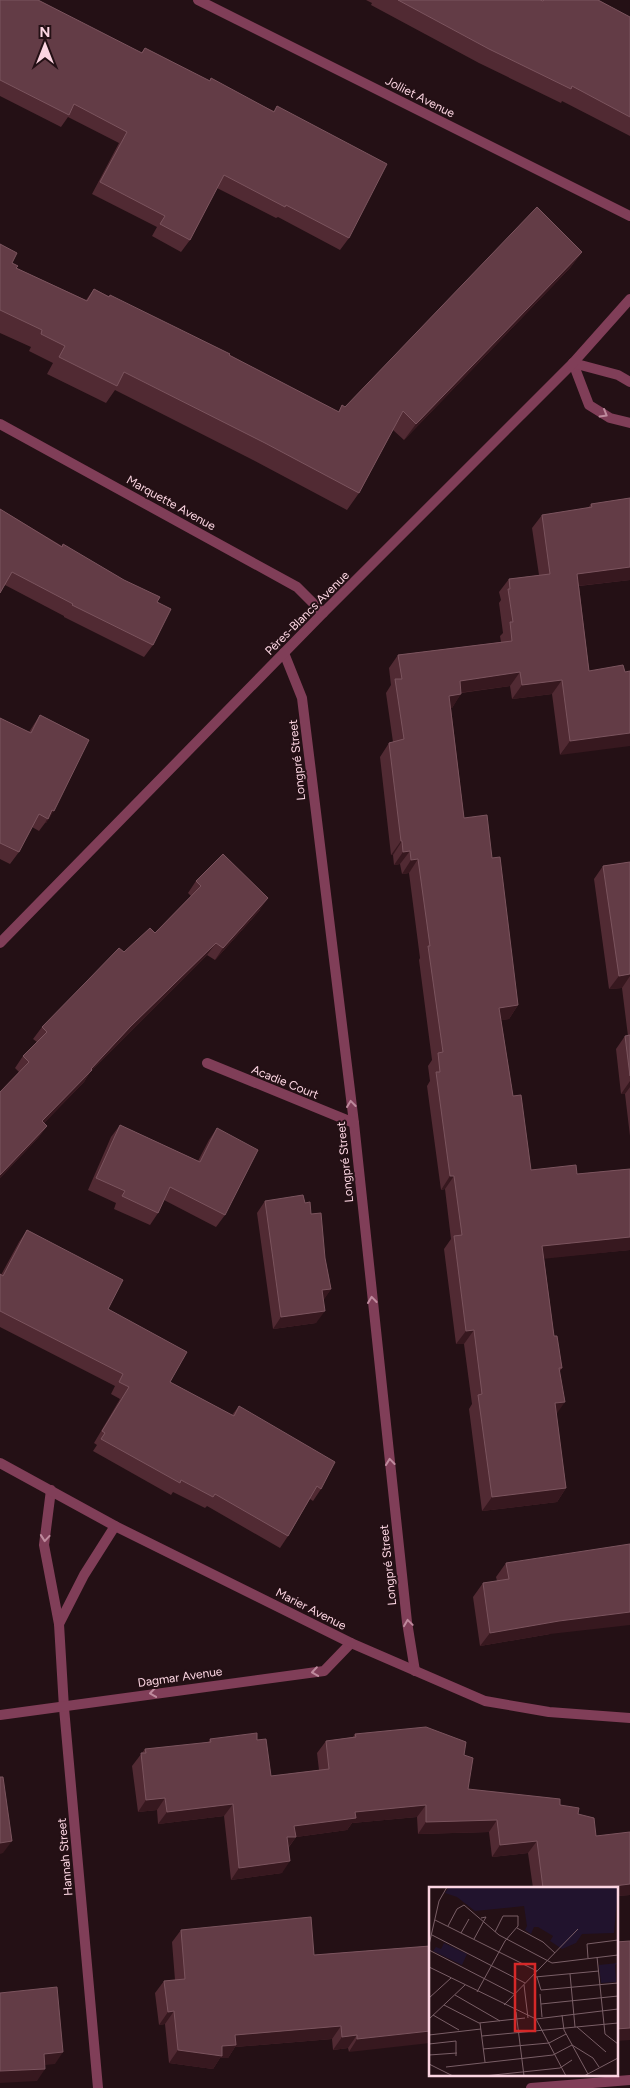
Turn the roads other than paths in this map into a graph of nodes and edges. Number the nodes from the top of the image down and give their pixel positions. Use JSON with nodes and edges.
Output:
{"nodes":[{"id":1,"x":198,"y":0,"type":"edge"},
{"id":2,"x":630,"y":216,"type":"edge"},
{"id":3,"x":630,"y":299,"type":"edge"},
{"id":4,"x":573,"y":363,"type":"junction"},
{"id":5,"x":630,"y":382,"type":"edge"},
{"id":6,"x":630,"y":423,"type":"edge"},
{"id":7,"x":0,"y":424,"type":"edge"},
{"id":8,"x":323,"y":613,"type":"junction"},
{"id":9,"x":284,"y":654,"type":"junction"},
{"id":10,"x":0,"y":943,"type":"edge"},
{"id":11,"x":207,"y":1063,"type":"dead end"},
{"id":12,"x":354,"y":1124,"type":"junction"},
{"id":13,"x":0,"y":1463,"type":"edge"},
{"id":14,"x":51,"y":1490,"type":"junction"},
{"id":15,"x":115,"y":1526,"type":"junction"},
{"id":16,"x":59,"y":1624,"type":"junction"},
{"id":17,"x":351,"y":1643,"type":"junction"},
{"id":18,"x":415,"y":1671,"type":"junction"},
{"id":19,"x":64,"y":1708,"type":"junction"},
{"id":20,"x":0,"y":1716,"type":"edge"},
{"id":21,"x":630,"y":1718,"type":"edge"},
{"id":22,"x":630,"y":2080,"type":"edge"},
{"id":23,"x":98,"y":2088,"type":"edge"},
{"id":24,"x":531,"y":2088,"type":"edge"}],
"edges":[{"from":1,"to":2,"type":"street","name":"Jolliet Avenue"},
{"from":3,"to":4,"type":"street","name":"Pères-Blancs Avenue"},
{"from":4,"to":5,"type":"street"},
{"from":4,"to":6,"type":"street","one_way":true},
{"from":4,"to":8,"type":"street","name":"Pères-Blancs Avenue"},
{"from":7,"to":8,"type":"street","name":"Marquette Avenue"},
{"from":8,"to":9,"type":"street","name":"Pères-Blancs Avenue"},
{"from":9,"to":10,"type":"street","name":"Pères-Blancs Avenue"},
{"from":12,"to":9,"type":"street","name":"Longpré Street","one_way":true},
{"from":11,"to":12,"type":"street","name":"Acadie Court"},
{"from":18,"to":12,"type":"street","name":"Longpré Street","one_way":true},
{"from":13,"to":14,"type":"street","name":"Marier Avenue"},
{"from":14,"to":15,"type":"street","name":"Marier Avenue"},
{"from":14,"to":16,"type":"street","name":"Hannah Street","one_way":true},
{"from":15,"to":16,"type":"street"},
{"from":15,"to":17,"type":"street","name":"Marier Avenue"},
{"from":16,"to":19,"type":"street","name":"Hannah Street"},
{"from":17,"to":18,"type":"street","name":"Marier Avenue"},
{"from":17,"to":19,"type":"street","name":"Dagmar Avenue","one_way":true},
{"from":18,"to":21,"type":"street","name":"Marier Avenue"},
{"from":19,"to":20,"type":"street","name":"Dagmar Avenue"},
{"from":19,"to":23,"type":"street","name":"Hannah Street"},
{"from":22,"to":24,"type":"street"}]}
